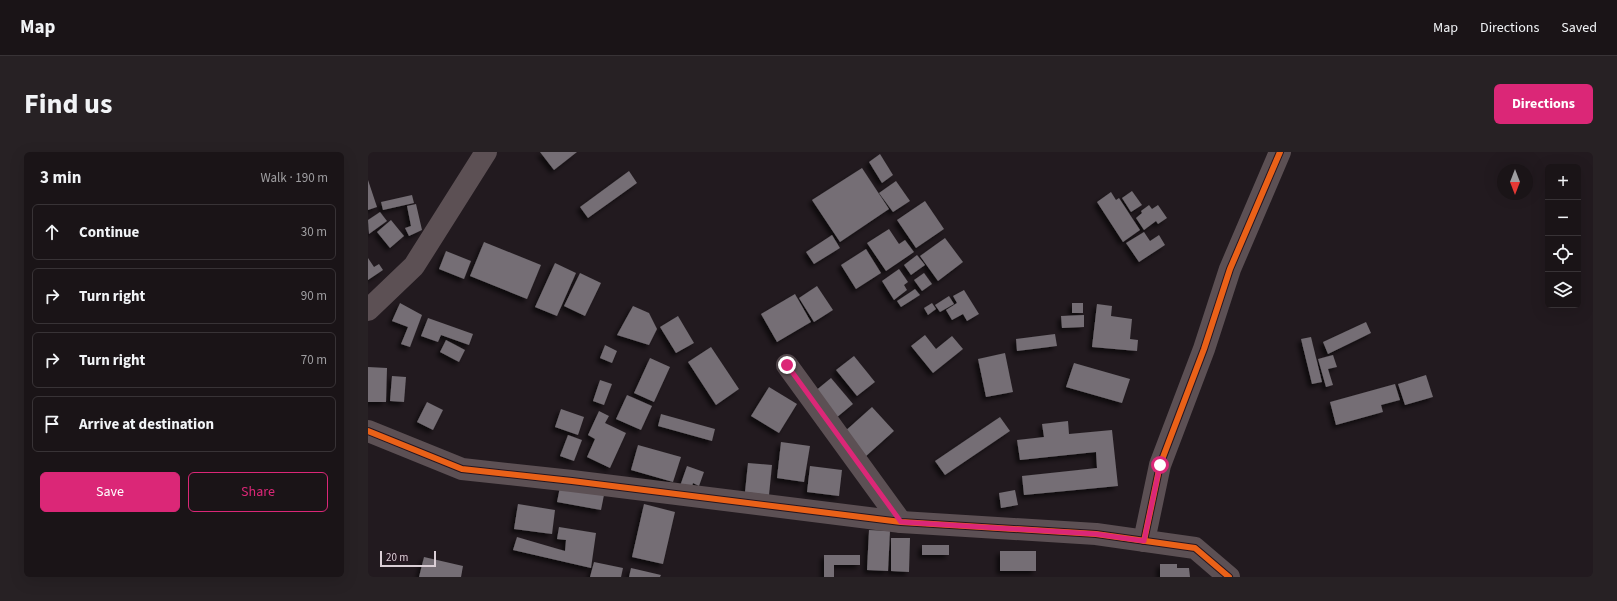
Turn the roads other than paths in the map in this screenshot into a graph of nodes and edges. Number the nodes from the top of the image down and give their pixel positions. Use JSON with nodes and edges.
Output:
{"nodes":[{"id":1,"x":486,"y":152,"type":"edge"},
{"id":2,"x":1280,"y":152,"type":"edge"},
{"id":3,"x":368,"y":310,"type":"edge"},
{"id":4,"x":787,"y":365,"type":"dead end"},
{"id":5,"x":368,"y":431,"type":"edge"},
{"id":6,"x":901,"y":522,"type":"junction"},
{"id":7,"x":1144,"y":541,"type":"junction"},
{"id":8,"x":1229,"y":577,"type":"edge"}],
"edges":[{"from":1,"to":3,"type":"street"},
{"from":2,"to":7,"type":"street"},
{"from":4,"to":6,"type":"street"},
{"from":5,"to":6,"type":"street"},
{"from":6,"to":7,"type":"street"},
{"from":7,"to":8,"type":"street"}]}
